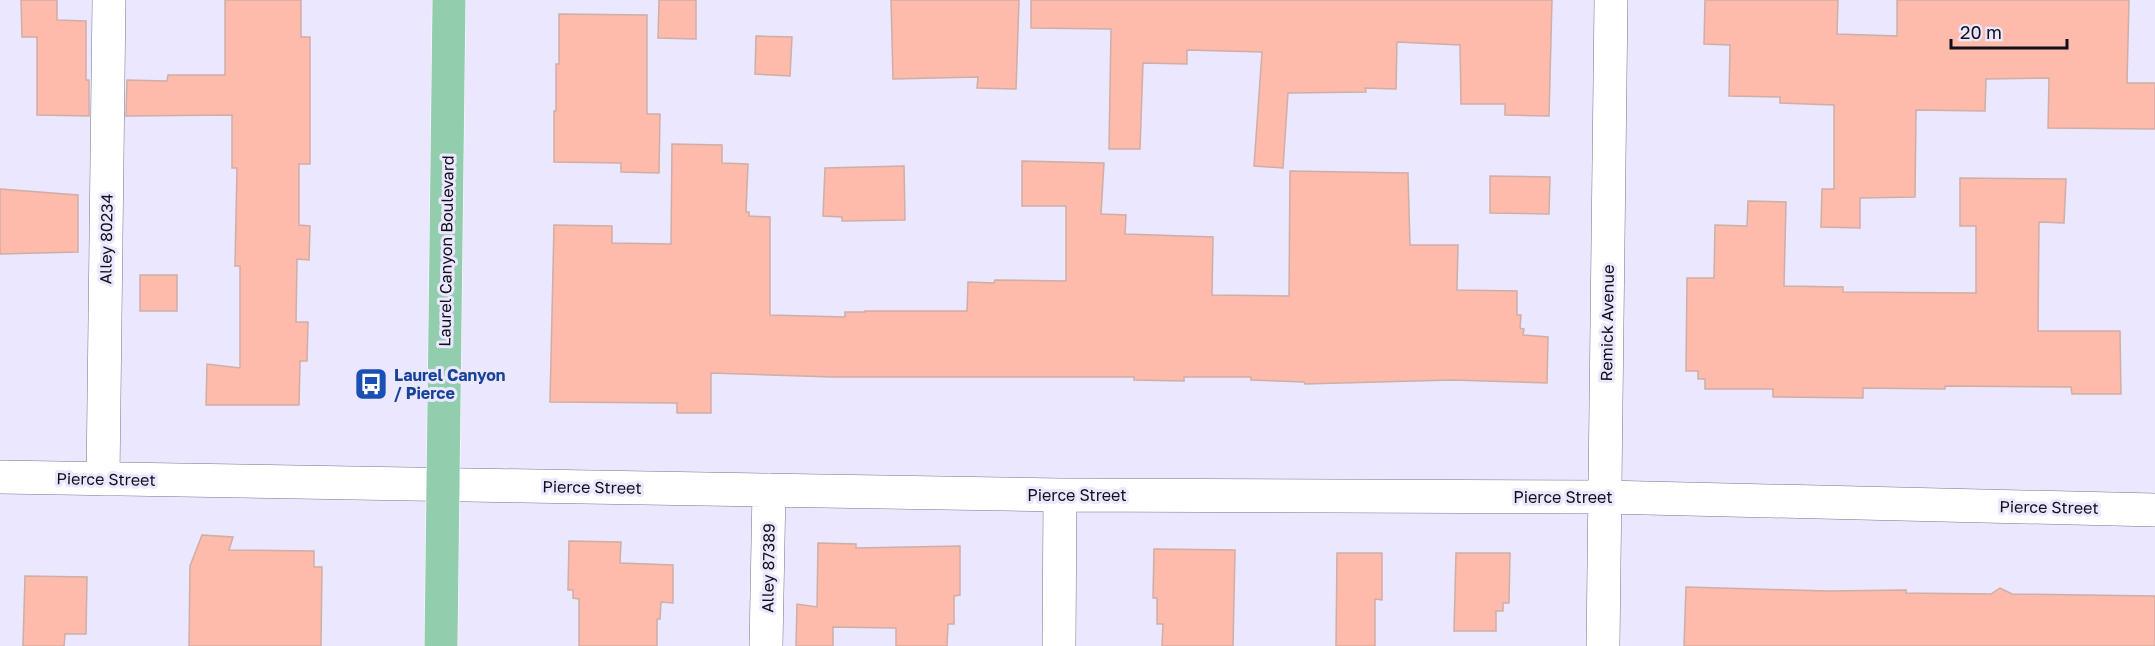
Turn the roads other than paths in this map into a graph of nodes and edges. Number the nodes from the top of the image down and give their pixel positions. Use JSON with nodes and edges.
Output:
{"nodes":[{"id":1,"x":109,"y":0,"type":"edge"},
{"id":2,"x":449,"y":0,"type":"edge"},
{"id":3,"x":1611,"y":0,"type":"edge"},
{"id":4,"x":0,"y":477,"type":"edge"},
{"id":5,"x":103,"y":479,"type":"junction"},
{"id":6,"x":443,"y":484,"type":"junction"},
{"id":7,"x":769,"y":490,"type":"junction"},
{"id":8,"x":1060,"y":495,"type":"junction"},
{"id":9,"x":1605,"y":497,"type":"junction"},
{"id":10,"x":2155,"y":510,"type":"edge"},
{"id":11,"x":441,"y":646,"type":"edge"},
{"id":12,"x":766,"y":646,"type":"edge"},
{"id":13,"x":1059,"y":646,"type":"edge"},
{"id":14,"x":1603,"y":646,"type":"edge"}],
"edges":[{"from":1,"to":5,"type":"street","name":"Alley 80234"},
{"from":2,"to":6,"type":"main road","name":"Laurel Canyon Boulevard"},
{"from":3,"to":9,"type":"street","name":"Remick Avenue"},
{"from":4,"to":5,"type":"street","name":"Pierce Street"},
{"from":5,"to":6,"type":"street","name":"Pierce Street"},
{"from":6,"to":7,"type":"street","name":"Pierce Street"},
{"from":6,"to":11,"type":"main road","name":"Laurel Canyon Boulevard"},
{"from":7,"to":8,"type":"street","name":"Pierce Street"},
{"from":7,"to":12,"type":"street","name":"Alley 87389"},
{"from":8,"to":9,"type":"street","name":"Pierce Street"},
{"from":8,"to":13,"type":"street"},
{"from":9,"to":10,"type":"street","name":"Pierce Street"},
{"from":9,"to":14,"type":"street","name":"Remick Avenue"}]}
